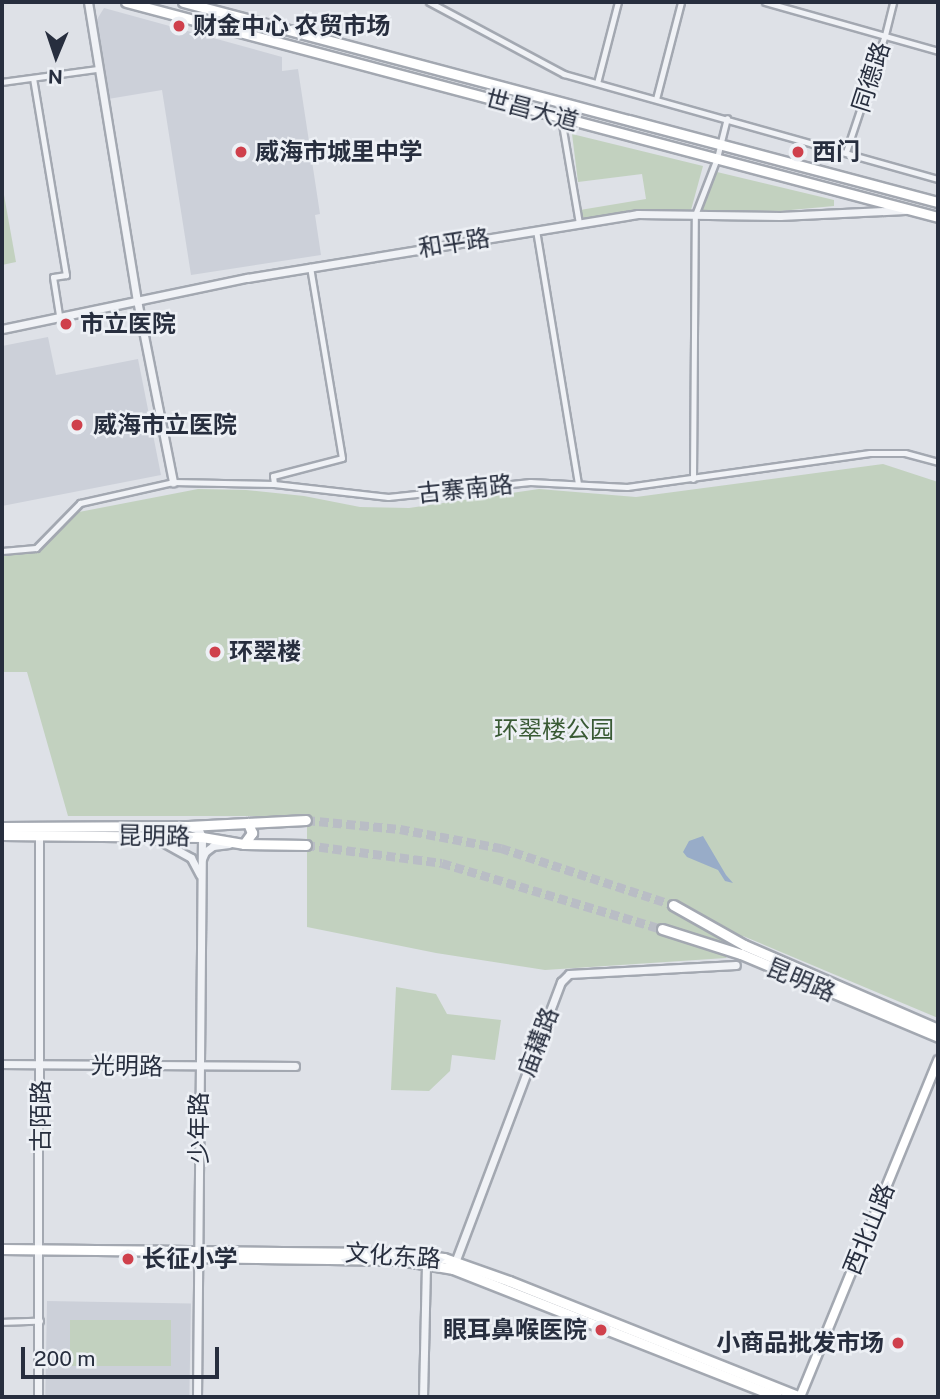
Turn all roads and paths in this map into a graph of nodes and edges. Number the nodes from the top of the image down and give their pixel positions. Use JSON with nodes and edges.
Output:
{"nodes":[{"id":1,"x":88,"y":2,"type":"edge"},
{"id":2,"x":126,"y":2,"type":"edge"},
{"id":3,"x":183,"y":2,"type":"edge"},
{"id":4,"x":429,"y":2,"type":"edge"},
{"id":5,"x":618,"y":2,"type":"edge"},
{"id":6,"x":681,"y":2,"type":"edge"},
{"id":7,"x":765,"y":2,"type":"edge"},
{"id":8,"x":893,"y":2,"type":"edge"},
{"id":9,"x":885,"y":35,"type":"junction"},
{"id":10,"x":938,"y":51,"type":"edge"},
{"id":11,"x":97,"y":69,"type":"junction"},
{"id":12,"x":33,"y":78,"type":"junction"},
{"id":13,"x":2,"y":82,"type":"edge"},
{"id":14,"x":597,"y":83,"type":"junction"},
{"id":15,"x":656,"y":99,"type":"junction"},
{"id":16,"x":561,"y":118,"type":"junction"},
{"id":17,"x":727,"y":118,"type":"junction"},
{"id":18,"x":720,"y":145,"type":"junction"},
{"id":19,"x":846,"y":152,"type":"junction"},
{"id":20,"x":717,"y":158,"type":"junction"},
{"id":21,"x":938,"y":178,"type":"edge"},
{"id":22,"x":917,"y":196,"type":"junction"},
{"id":23,"x":938,"y":202,"type":"edge"},
{"id":24,"x":912,"y":210,"type":"junction"},
{"id":25,"x":695,"y":215,"type":"junction"},
{"id":26,"x":938,"y":217,"type":"edge"},
{"id":27,"x":579,"y":223,"type":"junction"},
{"id":28,"x":536,"y":230,"type":"junction"},
{"id":29,"x":310,"y":267,"type":"junction"},
{"id":30,"x":137,"y":300,"type":"junction"},
{"id":31,"x":59,"y":316,"type":"junction"},
{"id":32,"x":2,"y":329,"type":"edge"},
{"id":33,"x":938,"y":462,"type":"edge"},
{"id":34,"x":693,"y":479,"type":"junction"},
{"id":35,"x":173,"y":482,"type":"junction"},
{"id":36,"x":578,"y":483,"type":"junction"},
{"id":37,"x":274,"y":484,"type":"junction"},
{"id":38,"x":2,"y":551,"type":"edge"},
{"id":39,"x":306,"y":820,"type":"tunnel mouth"},
{"id":40,"x":248,"y":823,"type":"junction"},
{"id":41,"x":188,"y":826,"type":"junction"},
{"id":42,"x":2,"y":827,"type":"edge"},
{"id":43,"x":2,"y":835,"type":"edge"},
{"id":44,"x":40,"y":836,"type":"junction"},
{"id":45,"x":146,"y":836,"type":"junction"},
{"id":46,"x":202,"y":837,"type":"junction"},
{"id":47,"x":244,"y":844,"type":"junction"},
{"id":48,"x":306,"y":845,"type":"tunnel mouth"},
{"id":49,"x":201,"y":859,"type":"junction"},
{"id":50,"x":201,"y":879,"type":"junction"},
{"id":51,"x":673,"y":905,"type":"tunnel mouth"},
{"id":52,"x":662,"y":929,"type":"tunnel mouth"},
{"id":53,"x":736,"y":965,"type":"dead end"},
{"id":54,"x":938,"y":1029,"type":"edge"},
{"id":55,"x":938,"y":1037,"type":"edge"},
{"id":56,"x":938,"y":1060,"type":"edge"},
{"id":57,"x":41,"y":1064,"type":"junction"},
{"id":58,"x":2,"y":1065,"type":"edge"},
{"id":59,"x":200,"y":1066,"type":"junction"},
{"id":60,"x":295,"y":1066,"type":"dead end"},
{"id":61,"x":2,"y":1249,"type":"edge"},
{"id":62,"x":41,"y":1252,"type":"junction"},
{"id":63,"x":2,"y":1255,"type":"edge"},
{"id":64,"x":198,"y":1255,"type":"junction"},
{"id":65,"x":426,"y":1264,"type":"junction"},
{"id":66,"x":454,"y":1264,"type":"junction"},
{"id":67,"x":40,"y":1321,"type":"junction"},
{"id":68,"x":2,"y":1322,"type":"edge"},
{"id":69,"x":38,"y":1397,"type":"edge"},
{"id":70,"x":197,"y":1397,"type":"edge"},
{"id":71,"x":423,"y":1397,"type":"edge"},
{"id":72,"x":778,"y":1397,"type":"edge"},
{"id":73,"x":801,"y":1397,"type":"edge"}],
"edges":[{"from":1,"to":11,"type":"street"},
{"from":2,"to":16,"type":"main road","name":"世昌大道"},
{"from":3,"to":18,"type":"main road","name":"世昌大道"},
{"from":4,"to":14,"type":"street"},
{"from":5,"to":14,"type":"street"},
{"from":6,"to":15,"type":"street"},
{"from":7,"to":9,"type":"street"},
{"from":8,"to":9,"type":"street","name":"同德路"},
{"from":9,"to":10,"type":"street"},
{"from":9,"to":19,"type":"street","name":"同德路"},
{"from":11,"to":12,"type":"street"},
{"from":11,"to":30,"type":"street"},
{"from":12,"to":13,"type":"street"},
{"from":12,"to":31,"type":"street"},
{"from":14,"to":15,"type":"street"},
{"from":15,"to":17,"type":"street"},
{"from":16,"to":20,"type":"main road","name":"世昌大道"},
{"from":16,"to":27,"type":"street"},
{"from":17,"to":18,"type":"street"},
{"from":17,"to":19,"type":"street"},
{"from":18,"to":20,"type":"street"},
{"from":18,"to":22,"type":"main road","name":"世昌大道"},
{"from":19,"to":21,"type":"street"},
{"from":20,"to":24,"type":"main road","name":"世昌大道"},
{"from":20,"to":25,"type":"street"},
{"from":22,"to":23,"type":"main road","name":"世昌大道"},
{"from":22,"to":24,"type":"street"},
{"from":24,"to":25,"type":"street","name":"和平路"},
{"from":24,"to":26,"type":"main road","name":"世昌大道"},
{"from":25,"to":27,"type":"street","name":"和平路"},
{"from":25,"to":34,"type":"street"},
{"from":27,"to":28,"type":"street","name":"和平路"},
{"from":28,"to":29,"type":"street","name":"和平路"},
{"from":28,"to":36,"type":"street"},
{"from":29,"to":30,"type":"street","name":"和平路"},
{"from":29,"to":37,"type":"street"},
{"from":30,"to":31,"type":"street","name":"和平路"},
{"from":30,"to":35,"type":"street"},
{"from":31,"to":32,"type":"street","name":"和平路"},
{"from":33,"to":34,"type":"street","name":"古寨南路"},
{"from":34,"to":36,"type":"street","name":"古寨南路"},
{"from":35,"to":37,"type":"street","name":"古寨南路"},
{"from":35,"to":38,"type":"street","name":"古寨南路"},
{"from":36,"to":37,"type":"street","name":"古寨南路"},
{"from":39,"to":40,"type":"main road","name":"昆明路"},
{"from":40,"to":41,"type":"main road","name":"昆明路"},
{"from":40,"to":47,"type":"main road"},
{"from":41,"to":42,"type":"main road","name":"昆明路"},
{"from":41,"to":46,"type":"street"},
{"from":43,"to":44,"type":"main road","name":"昆明路"},
{"from":44,"to":45,"type":"main road","name":"昆明路"},
{"from":44,"to":57,"type":"street","name":"古陌路"},
{"from":45,"to":46,"type":"main road","name":"昆明路"},
{"from":45,"to":50,"type":"street"},
{"from":46,"to":47,"type":"main road","name":"昆明路"},
{"from":46,"to":49,"type":"street","name":"少年路"},
{"from":47,"to":48,"type":"main road","name":"昆明路"},
{"from":47,"to":49,"type":"street"},
{"from":49,"to":50,"type":"street","name":"少年路"},
{"from":50,"to":59,"type":"street","name":"少年路"},
{"from":51,"to":54,"type":"main road","name":"昆明路"},
{"from":52,"to":55,"type":"main road","name":"昆明路"},
{"from":53,"to":66,"type":"street","name":"庙耩路"},
{"from":56,"to":73,"type":"main road","name":"西北山路"},
{"from":57,"to":58,"type":"street","name":"光明路"},
{"from":57,"to":59,"type":"street","name":"光明路"},
{"from":57,"to":62,"type":"street","name":"古陌路"},
{"from":59,"to":60,"type":"street","name":"光明路"},
{"from":59,"to":64,"type":"street","name":"少年路"},
{"from":61,"to":62,"type":"main road","name":"文化东路"},
{"from":62,"to":63,"type":"main road"},
{"from":62,"to":64,"type":"main road","name":"文化东路"},
{"from":62,"to":67,"type":"street","name":"古陌路"},
{"from":64,"to":65,"type":"main road"},
{"from":64,"to":66,"type":"main road","name":"文化东路"},
{"from":64,"to":70,"type":"street","name":"少年路"},
{"from":65,"to":66,"type":"main road"},
{"from":65,"to":71,"type":"street"},
{"from":66,"to":72,"type":"main road"},
{"from":66,"to":73,"type":"main road","name":"文化东路"},
{"from":67,"to":68,"type":"street"},
{"from":67,"to":69,"type":"street","name":"古陌路"}]}
